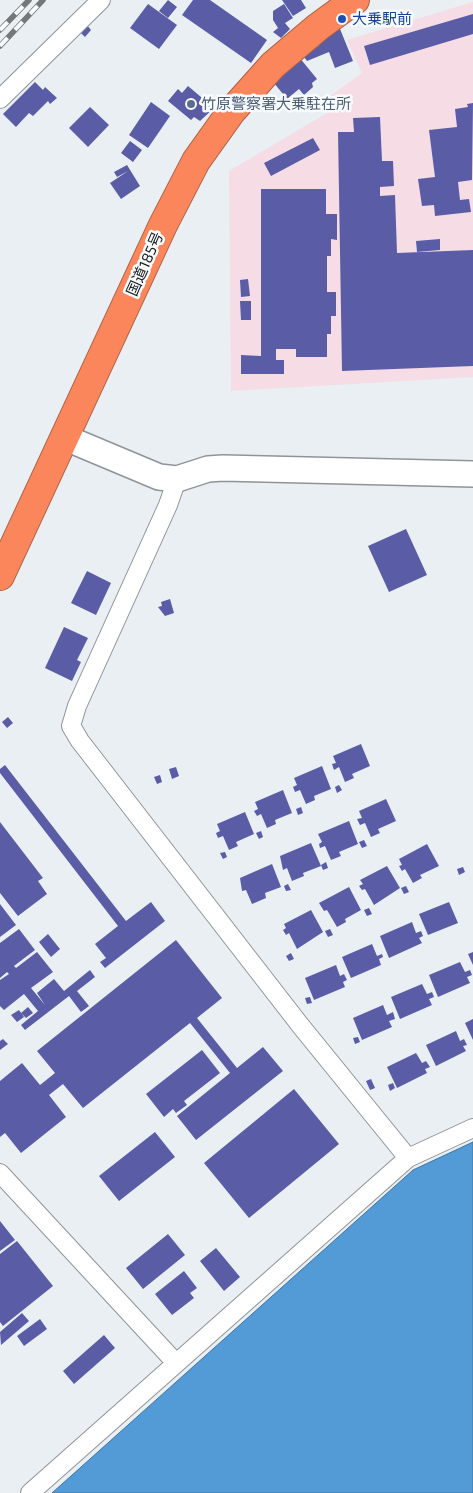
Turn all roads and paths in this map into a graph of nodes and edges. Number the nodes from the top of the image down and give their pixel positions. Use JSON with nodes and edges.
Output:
{"nodes":[{"id":1,"x":101,"y":0,"type":"edge"},
{"id":2,"x":355,"y":0,"type":"edge"},
{"id":3,"x":0,"y":99,"type":"edge"},
{"id":4,"x":66,"y":438,"type":"junction"},
{"id":5,"x":473,"y":474,"type":"edge"},
{"id":6,"x":177,"y":479,"type":"junction"},
{"id":7,"x":0,"y":576,"type":"edge"},
{"id":8,"x":473,"y":1128,"type":"edge"},
{"id":9,"x":408,"y":1158,"type":"junction"},
{"id":10,"x":0,"y":1173,"type":"edge"},
{"id":11,"x":176,"y":1363,"type":"junction"},
{"id":12,"x":30,"y":1493,"type":"edge"}],
"edges":[{"from":1,"to":3,"type":"street"},
{"from":2,"to":4,"type":"highway","name":"国道185号"},
{"from":4,"to":6,"type":"street"},
{"from":4,"to":7,"type":"highway","name":"国道185号"},
{"from":5,"to":6,"type":"street"},
{"from":6,"to":9,"type":"street"},
{"from":8,"to":9,"type":"street"},
{"from":9,"to":11,"type":"street"},
{"from":10,"to":11,"type":"street"},
{"from":11,"to":12,"type":"street"}]}
